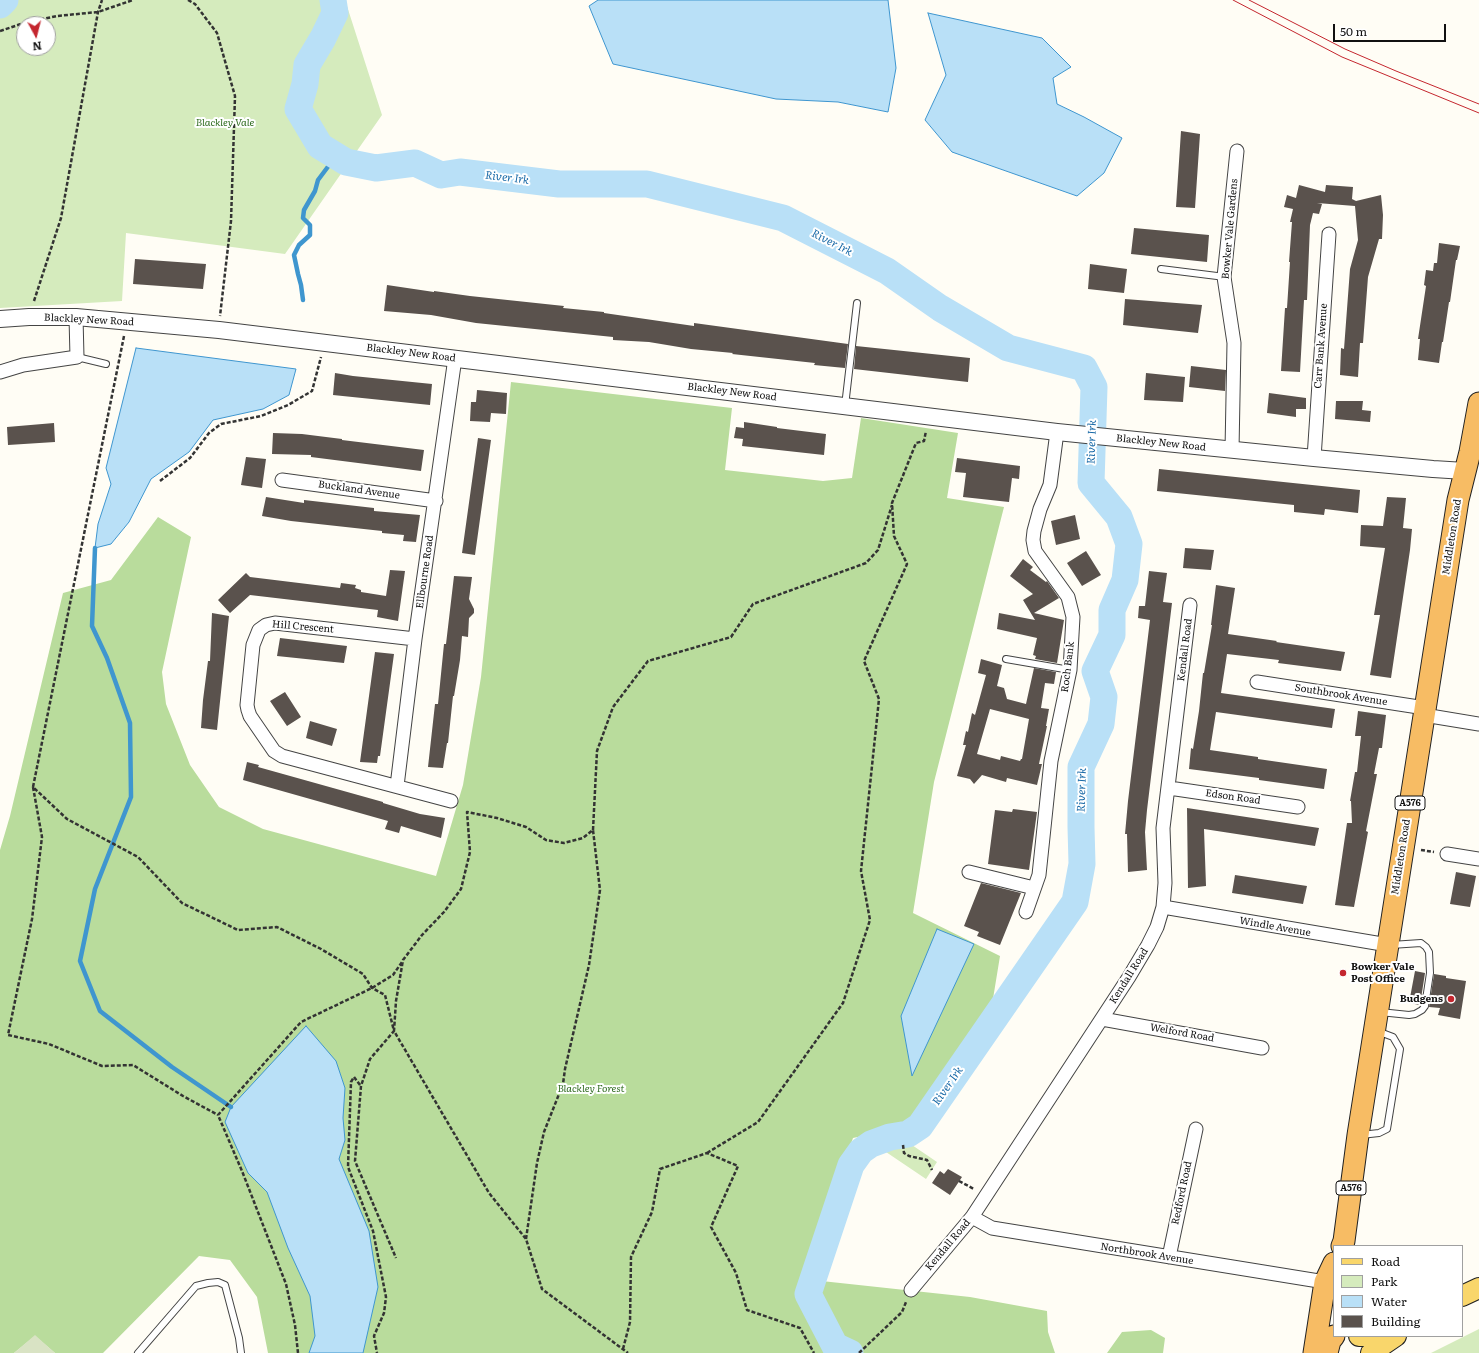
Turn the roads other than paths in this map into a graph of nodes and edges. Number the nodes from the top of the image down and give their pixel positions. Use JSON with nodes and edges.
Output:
{"nodes":[{"id":1,"x":1237,"y":151,"type":"dead end"},
{"id":2,"x":1329,"y":234,"type":"dead end"},
{"id":3,"x":1161,"y":269,"type":"dead end"},
{"id":4,"x":1225,"y":277,"type":"junction"},
{"id":5,"x":857,"y":303,"type":"dead end"},
{"id":6,"x":76,"y":317,"type":"junction"},
{"id":7,"x":0,"y":319,"type":"edge"},
{"id":8,"x":77,"y":357,"type":"junction"},
{"id":9,"x":455,"y":358,"type":"junction"},
{"id":10,"x":106,"y":364,"type":"dead end"},
{"id":11,"x":0,"y":372,"type":"edge"},
{"id":12,"x":845,"y":406,"type":"junction"},
{"id":13,"x":1479,"y":409,"type":"edge"},
{"id":14,"x":1057,"y":432,"type":"junction"},
{"id":15,"x":1232,"y":450,"type":"junction"},
{"id":16,"x":1314,"y":458,"type":"junction"},
{"id":17,"x":1472,"y":471,"type":"edge"},
{"id":18,"x":282,"y":480,"type":"dead end"},
{"id":19,"x":436,"y":501,"type":"junction"},
{"id":20,"x":1190,"y":605,"type":"dead end"},
{"id":21,"x":415,"y":639,"type":"junction"},
{"id":22,"x":1006,"y":659,"type":"dead end"},
{"id":23,"x":1070,"y":670,"type":"junction"},
{"id":24,"x":1257,"y":682,"type":"dead end"},
{"id":25,"x":1424,"y":711,"type":"junction"},
{"id":26,"x":1479,"y":724,"type":"edge"},
{"id":27,"x":397,"y":786,"type":"junction"},
{"id":28,"x":1168,"y":788,"type":"junction"},
{"id":29,"x":450,"y":801,"type":"dead end"},
{"id":30,"x":1298,"y":807,"type":"dead end"},
{"id":31,"x":1448,"y":854,"type":"road end"},
{"id":32,"x":1479,"y":859,"type":"edge"},
{"id":33,"x":969,"y":872,"type":"dead end"},
{"id":34,"x":1034,"y":888,"type":"junction"},
{"id":35,"x":1163,"y":907,"type":"junction"},
{"id":36,"x":1026,"y":912,"type":"dead end"},
{"id":37,"x":1388,"y":945,"type":"junction"},
{"id":38,"x":1102,"y":1019,"type":"junction"},
{"id":39,"x":1376,"y":1021,"type":"junction"},
{"id":40,"x":1262,"y":1048,"type":"dead end"},
{"id":41,"x":1196,"y":1129,"type":"dead end"},
{"id":42,"x":1358,"y":1135,"type":"junction"},
{"id":43,"x":972,"y":1217,"type":"junction"},
{"id":44,"x":1343,"y":1244,"type":"edge"},
{"id":45,"x":1169,"y":1257,"type":"junction"},
{"id":46,"x":1333,"y":1265,"type":"edge"},
{"id":47,"x":1325,"y":1282,"type":"junction"},
{"id":48,"x":1479,"y":1288,"type":"edge"},
{"id":49,"x":911,"y":1290,"type":"road end"},
{"id":50,"x":1463,"y":1296,"type":"edge"},
{"id":51,"x":1322,"y":1304,"type":"junction"},
{"id":52,"x":1333,"y":1320,"type":"edge"},
{"id":53,"x":1333,"y":1337,"type":"edge"},
{"id":54,"x":1342,"y":1337,"type":"edge"},
{"id":55,"x":1395,"y":1337,"type":"edge"},
{"id":56,"x":138,"y":1353,"type":"edge"},
{"id":57,"x":241,"y":1353,"type":"edge"},
{"id":58,"x":1314,"y":1353,"type":"edge"},
{"id":59,"x":1327,"y":1353,"type":"edge"},
{"id":60,"x":1340,"y":1353,"type":"edge"},
{"id":61,"x":1371,"y":1353,"type":"edge"}],
"edges":[{"from":1,"to":4,"type":"street","name":"Bowker Vale Gardens"},
{"from":2,"to":16,"type":"street","name":"Carr Bank Avenue"},
{"from":3,"to":4,"type":"lane"},
{"from":4,"to":15,"type":"street","name":"Bowker Vale Gardens"},
{"from":5,"to":12,"type":"lane"},
{"from":6,"to":7,"type":"street","name":"Blackley New Road"},
{"from":6,"to":8,"type":"street"},
{"from":6,"to":9,"type":"street","name":"Blackley New Road"},
{"from":8,"to":10,"type":"lane"},
{"from":8,"to":11,"type":"street"},
{"from":9,"to":12,"type":"street","name":"Blackley New Road"},
{"from":9,"to":19,"type":"street","name":"Ellbourne Road"},
{"from":12,"to":14,"type":"street","name":"Blackley New Road"},
{"from":13,"to":17,"type":"highway","name":"Middleton Road","number":"A576"},
{"from":14,"to":15,"type":"street","name":"Blackley New Road"},
{"from":14,"to":23,"type":"street","name":"Roch Bank"},
{"from":15,"to":16,"type":"street","name":"Blackley New Road"},
{"from":16,"to":17,"type":"street","name":"Blackley New Road"},
{"from":17,"to":25,"type":"highway","name":"Middleton Road","number":"A576"},
{"from":18,"to":19,"type":"street","name":"Buckland Avenue"},
{"from":19,"to":21,"type":"street","name":"Ellbourne Road"},
{"from":20,"to":28,"type":"street","name":"Kendall Road"},
{"from":21,"to":27,"type":"street","name":"Ellbourne Road"},
{"from":21,"to":27,"type":"street","name":"Hill Crescent"},
{"from":22,"to":23,"type":"lane"},
{"from":23,"to":34,"type":"street","name":"Roch Bank"},
{"from":24,"to":25,"type":"street","name":"Southbrook Avenue"},
{"from":25,"to":26,"type":"street","name":"Southbrook Avenue"},
{"from":25,"to":37,"type":"highway","name":"Middleton Road","number":"A576"},
{"from":27,"to":29,"type":"street","name":"Hill Crescent"},
{"from":28,"to":30,"type":"street","name":"Edson Road"},
{"from":28,"to":35,"type":"street","name":"Kendall Road"},
{"from":31,"to":32,"type":"street"},
{"from":33,"to":34,"type":"street"},
{"from":34,"to":36,"type":"street","name":"Roch Bank"},
{"from":35,"to":37,"type":"street","name":"Windle Avenue"},
{"from":35,"to":38,"type":"street","name":"Kendall Road"},
{"from":37,"to":39,"type":"highway","name":"Middleton Road","number":"A576"},
{"from":37,"to":39,"type":"lane"},
{"from":38,"to":40,"type":"street","name":"Welford Road"},
{"from":38,"to":43,"type":"street","name":"Kendall Road"},
{"from":39,"to":42,"type":"highway","name":"Middleton Road","number":"A576"},
{"from":39,"to":42,"type":"lane"},
{"from":41,"to":45,"type":"street","name":"Redford Road"},
{"from":42,"to":44,"type":"highway","name":"Middleton Road","number":"A576"},
{"from":43,"to":45,"type":"street","name":"Northbrook Avenue"},
{"from":43,"to":49,"type":"street","name":"Kendall Road"},
{"from":45,"to":47,"type":"street","name":"Northbrook Avenue"},
{"from":46,"to":47,"type":"highway"},
{"from":47,"to":51,"type":"highway"},
{"from":48,"to":50,"type":"main road"},
{"from":51,"to":52,"type":"highway"},
{"from":51,"to":58,"type":"highway"},
{"from":53,"to":59,"type":"highway"},
{"from":54,"to":60,"type":"highway"},
{"from":55,"to":61,"type":"main road"},
{"from":56,"to":57,"type":"lane"}]}
